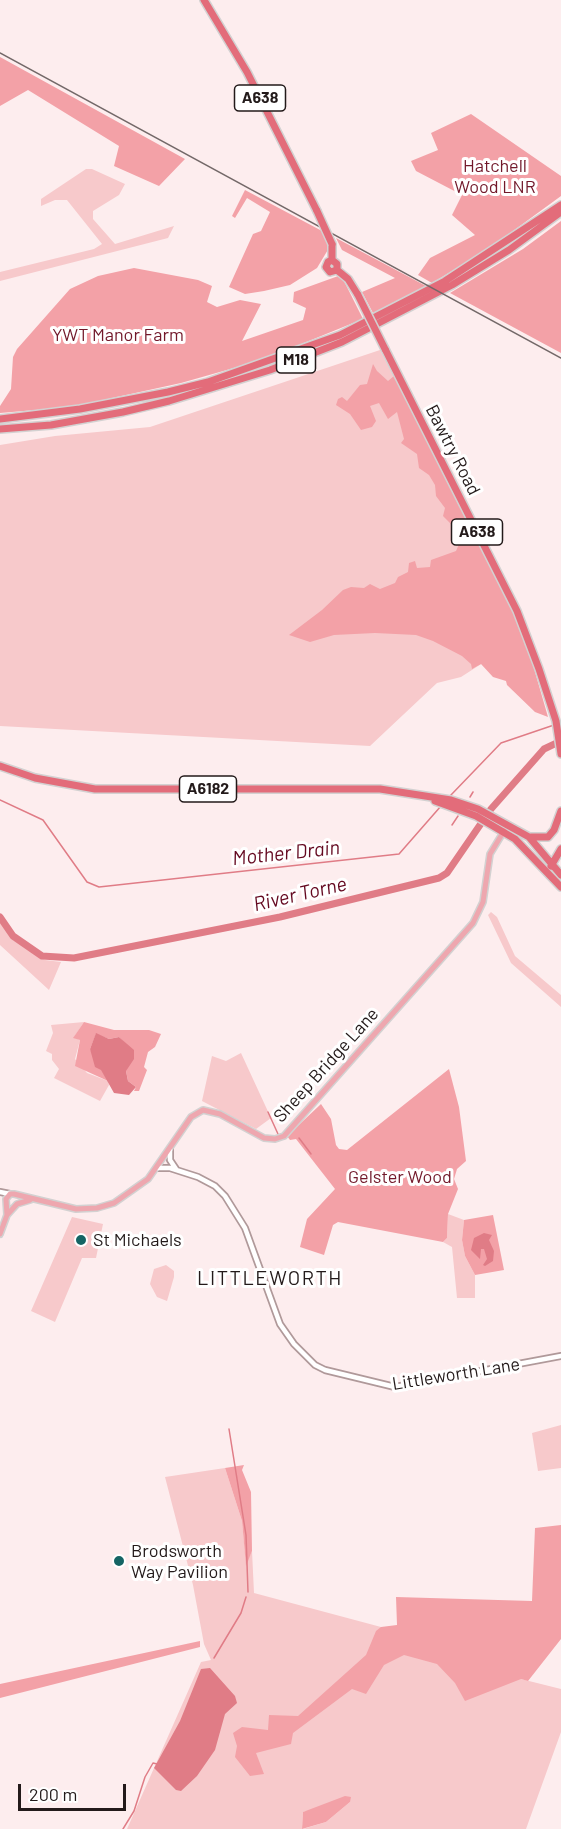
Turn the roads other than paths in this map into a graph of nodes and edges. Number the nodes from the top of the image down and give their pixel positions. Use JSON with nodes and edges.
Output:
{"nodes":[{"id":1,"x":204,"y":0,"type":"edge"},
{"id":2,"x":561,"y":205,"type":"edge"},
{"id":3,"x":561,"y":212,"type":"edge"},
{"id":4,"x":0,"y":419,"type":"edge"},
{"id":5,"x":0,"y":429,"type":"edge"},
{"id":6,"x":557,"y":722,"type":"edge"},
{"id":7,"x":561,"y":751,"type":"edge"},
{"id":8,"x":0,"y":766,"type":"edge"},
{"id":9,"x":561,"y":812,"type":"edge"},
{"id":10,"x":506,"y":828,"type":"junction"},
{"id":11,"x":529,"y":837,"type":"junction"},
{"id":12,"x":561,"y":849,"type":"edge"},
{"id":13,"x":554,"y":866,"type":"edge"},
{"id":14,"x":561,"y":875,"type":"edge"},
{"id":15,"x":561,"y":887,"type":"edge"},
{"id":16,"x":170,"y":1149,"type":"junction"},
{"id":17,"x":157,"y":1168,"type":"junction"},
{"id":18,"x":177,"y":1170,"type":"junction"},
{"id":19,"x":0,"y":1193,"type":"edge"},
{"id":20,"x":12,"y":1194,"type":"junction"},
{"id":21,"x":35,"y":1200,"type":"junction"},
{"id":22,"x":7,"y":1203,"type":"junction"},
{"id":23,"x":16,"y":1205,"type":"junction"},
{"id":24,"x":7,"y":1215,"type":"junction"},
{"id":25,"x":0,"y":1234,"type":"edge"},
{"id":26,"x":561,"y":1356,"type":"edge"}],
"edges":[{"from":1,"to":6,"type":"highway","name":"Bawtry Road","number":"A638","bridge":true},
{"from":2,"to":4,"type":"highway","number":"M18"},
{"from":3,"to":5,"type":"highway","number":"M18"},
{"from":6,"to":7,"type":"highway","name":"Bawtry Road","number":"A638"},
{"from":8,"to":10,"type":"highway","number":"A6182"},
{"from":9,"to":11,"type":"highway"},
{"from":10,"to":11,"type":"highway","number":"A6182"},
{"from":10,"to":13,"type":"highway","number":"A6182"},
{"from":10,"to":16,"type":"main road","name":"Sheep Bridge Lane"},
{"from":11,"to":13,"type":"highway","number":"A6182"},
{"from":12,"to":13,"type":"highway"},
{"from":13,"to":14,"type":"highway","number":"A6182"},
{"from":13,"to":15,"type":"highway","number":"A6182"},
{"from":16,"to":17,"type":"main road","name":"Sheep Bridge Lane"},
{"from":16,"to":18,"type":"street"},
{"from":17,"to":18,"type":"street","name":"Littleworth Lane"},
{"from":17,"to":21,"type":"main road","name":"Sheep Bridge Lane"},
{"from":18,"to":26,"type":"street","name":"Littleworth Lane"},
{"from":19,"to":20,"type":"street"},
{"from":19,"to":22,"type":"street"},
{"from":20,"to":21,"type":"main road","name":"Sheep Bridge Lane"},
{"from":20,"to":22,"type":"main road"},
{"from":20,"to":23,"type":"main road"},
{"from":21,"to":23,"type":"main road","name":"Sheep Bridge Lane"},
{"from":22,"to":23,"type":"main road"},
{"from":22,"to":24,"type":"main road"},
{"from":23,"to":24,"type":"main road"},
{"from":24,"to":25,"type":"main road"}]}
